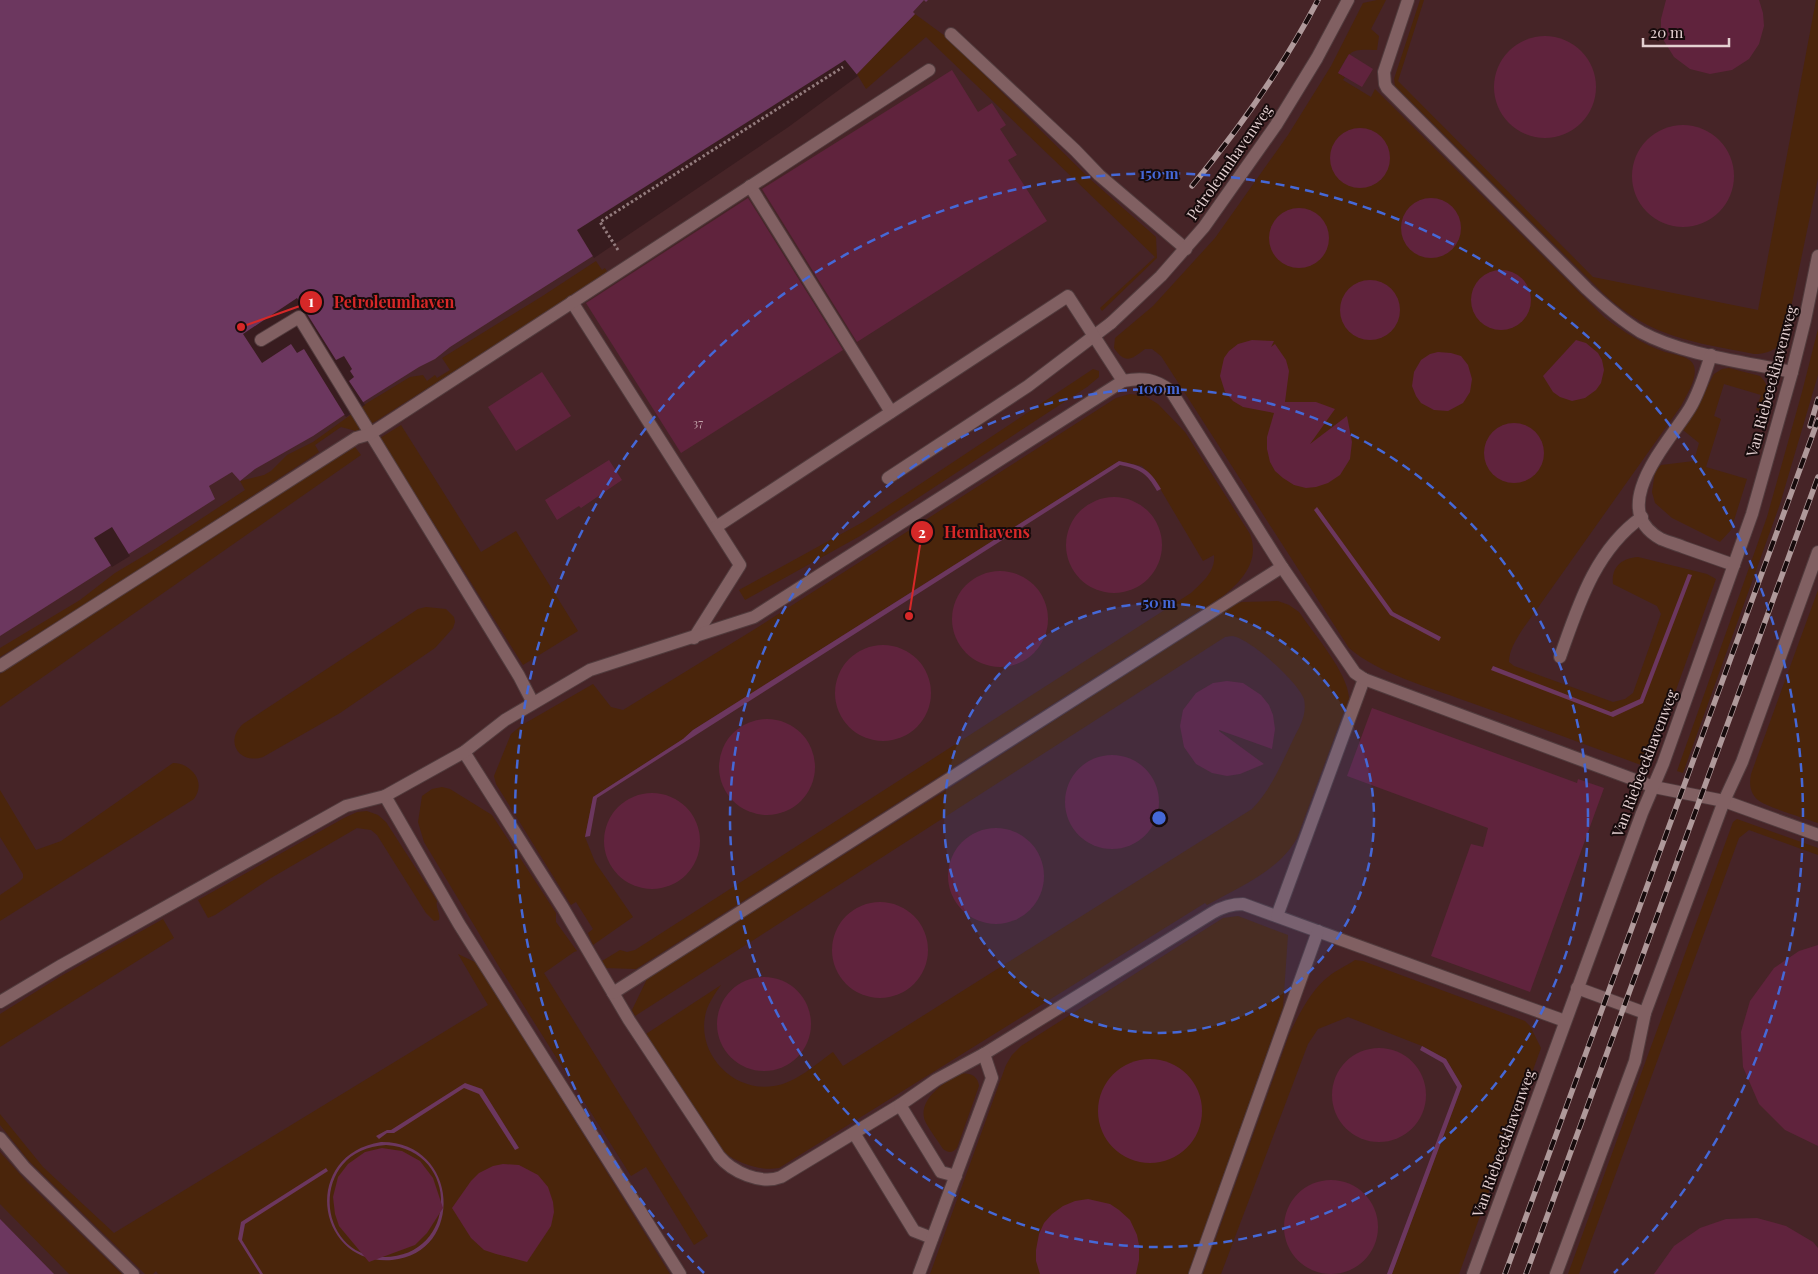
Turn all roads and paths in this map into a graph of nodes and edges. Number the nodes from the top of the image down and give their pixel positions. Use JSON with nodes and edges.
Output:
{"nodes":[{"id":1,"x":1348,"y":0,"type":"edge"},
{"id":2,"x":1408,"y":0,"type":"edge"},
{"id":3,"x":951,"y":34,"type":"dead end"},
{"id":4,"x":843,"y":67,"type":"dead end"},
{"id":5,"x":929,"y":70,"type":"dead end"},
{"id":6,"x":750,"y":186,"type":"junction"},
{"id":7,"x":1186,"y":249,"type":"junction"},
{"id":8,"x":1818,"y":256,"type":"edge"},
{"id":9,"x":628,"y":266,"type":"junction"},
{"id":10,"x":572,"y":302,"type":"junction"},
{"id":11,"x":1094,"y":337,"type":"junction"},
{"id":12,"x":261,"y":340,"type":"dead end"},
{"id":13,"x":1711,"y":355,"type":"junction"},
{"id":14,"x":1792,"y":372,"type":"junction"},
{"id":15,"x":1123,"y":381,"type":"junction"},
{"id":16,"x":891,"y":412,"type":"junction"},
{"id":17,"x":370,"y":434,"type":"junction"},
{"id":18,"x":888,"y":478,"type":"dead end"},
{"id":19,"x":1642,"y":517,"type":"junction"},
{"id":20,"x":716,"y":527,"type":"junction"},
{"id":21,"x":1818,"y":552,"type":"edge"},
{"id":22,"x":1734,"y":565,"type":"junction"},
{"id":23,"x":1282,"y":567,"type":"junction"},
{"id":24,"x":694,"y":638,"type":"junction"},
{"id":25,"x":1560,"y":657,"type":"dead end"},
{"id":26,"x":0,"y":666,"type":"edge"},
{"id":27,"x":1364,"y":679,"type":"junction"},
{"id":28,"x":533,"y":703,"type":"junction"},
{"id":29,"x":464,"y":752,"type":"junction"},
{"id":30,"x":1654,"y":787,"type":"junction"},
{"id":31,"x":385,"y":796,"type":"junction"},
{"id":32,"x":1724,"y":801,"type":"junction"},
{"id":33,"x":1818,"y":835,"type":"edge"},
{"id":34,"x":1277,"y":916,"type":"junction"},
{"id":35,"x":1318,"y":931,"type":"junction"},
{"id":36,"x":1577,"y":988,"type":"junction"},
{"id":37,"x":612,"y":993,"type":"junction"},
{"id":38,"x":0,"y":1002,"type":"edge"},
{"id":39,"x":1645,"y":1013,"type":"junction"},
{"id":40,"x":1565,"y":1021,"type":"junction"},
{"id":41,"x":984,"y":1054,"type":"junction"},
{"id":42,"x":900,"y":1105,"type":"junction"},
{"id":43,"x":854,"y":1133,"type":"junction"},
{"id":44,"x":0,"y":1138,"type":"edge"},
{"id":45,"x":956,"y":1176,"type":"junction"},
{"id":46,"x":932,"y":1238,"type":"junction"},
{"id":47,"x":134,"y":1274,"type":"edge"},
{"id":48,"x":680,"y":1274,"type":"edge"},
{"id":49,"x":919,"y":1274,"type":"edge"},
{"id":50,"x":1195,"y":1274,"type":"edge"},
{"id":51,"x":1473,"y":1274,"type":"edge"},
{"id":52,"x":1556,"y":1274,"type":"edge"}],
"edges":[{"from":1,"to":7,"type":"street","name":"Petroleumhavenweg"},
{"from":2,"to":13,"type":"street"},
{"from":3,"to":7,"type":"street"},
{"from":4,"to":9,"type":"path"},
{"from":5,"to":6,"type":"street"},
{"from":6,"to":9,"type":"street"},
{"from":6,"to":16,"type":"street"},
{"from":7,"to":11,"type":"street","name":"Petroleumhavenweg"},
{"from":8,"to":14,"type":"street","name":"Van Riebeeckhavenweg"},
{"from":9,"to":10,"type":"street"},
{"from":10,"to":17,"type":"street"},
{"from":10,"to":20,"type":"street"},
{"from":11,"to":15,"type":"street"},
{"from":11,"to":16,"type":"street"},
{"from":11,"to":18,"type":"street","name":"Petroleumhavenweg"},
{"from":12,"to":17,"type":"street"},
{"from":13,"to":14,"type":"street"},
{"from":13,"to":19,"type":"street"},
{"from":14,"to":22,"type":"street","name":"Van Riebeeckhavenweg"},
{"from":15,"to":23,"type":"street"},
{"from":15,"to":24,"type":"street"},
{"from":16,"to":20,"type":"street"},
{"from":17,"to":26,"type":"street"},
{"from":17,"to":28,"type":"street"},
{"from":19,"to":22,"type":"street"},
{"from":19,"to":25,"type":"street"},
{"from":20,"to":24,"type":"street"},
{"from":21,"to":32,"type":"street"},
{"from":22,"to":30,"type":"street","name":"Van Riebeeckhavenweg"},
{"from":23,"to":27,"type":"street"},
{"from":23,"to":37,"type":"street"},
{"from":24,"to":28,"type":"street"},
{"from":27,"to":30,"type":"street"},
{"from":27,"to":34,"type":"street"},
{"from":28,"to":29,"type":"street"},
{"from":29,"to":31,"type":"street"},
{"from":29,"to":37,"type":"street"},
{"from":30,"to":32,"type":"street"},
{"from":30,"to":36,"type":"street","name":"Van Riebeeckhavenweg"},
{"from":31,"to":38,"type":"street"},
{"from":31,"to":48,"type":"street"},
{"from":32,"to":33,"type":"street"},
{"from":32,"to":39,"type":"street"},
{"from":34,"to":35,"type":"street"},
{"from":34,"to":41,"type":"street"},
{"from":35,"to":40,"type":"street"},
{"from":35,"to":50,"type":"street"},
{"from":36,"to":39,"type":"street"},
{"from":36,"to":40,"type":"street","name":"Van Riebeeckhavenweg"},
{"from":37,"to":43,"type":"street"},
{"from":39,"to":52,"type":"street"},
{"from":40,"to":51,"type":"street","name":"Van Riebeeckhavenweg"},
{"from":41,"to":42,"type":"street"},
{"from":41,"to":45,"type":"street"},
{"from":42,"to":43,"type":"street"},
{"from":42,"to":45,"type":"street"},
{"from":43,"to":46,"type":"street"},
{"from":44,"to":47,"type":"street"},
{"from":45,"to":46,"type":"street"},
{"from":46,"to":49,"type":"street"}]}
